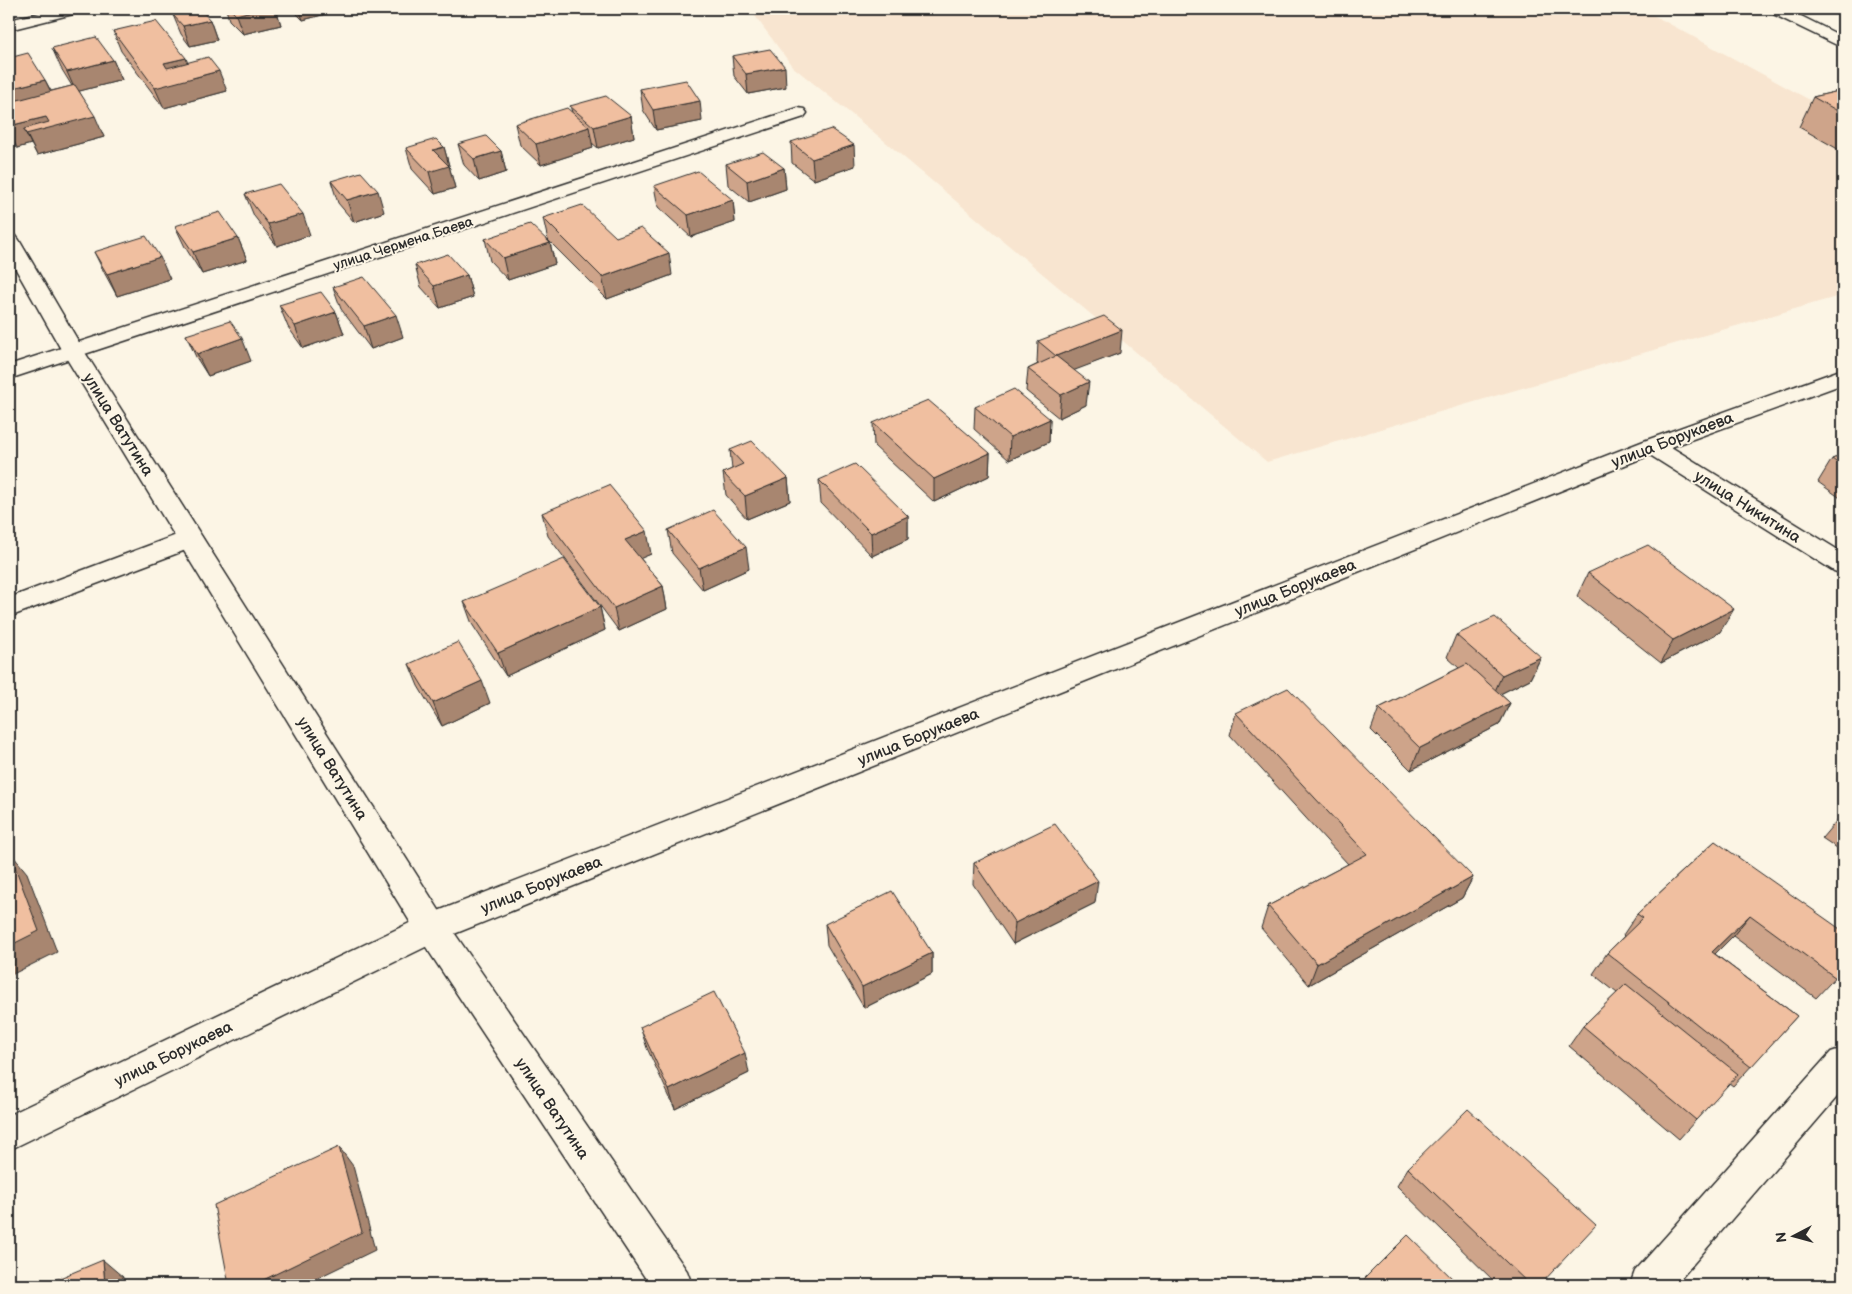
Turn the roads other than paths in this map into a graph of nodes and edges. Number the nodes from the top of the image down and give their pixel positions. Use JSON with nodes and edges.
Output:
{"nodes":[{"id":1,"x":75,"y":9,"type":"edge"},
{"id":2,"x":1775,"y":9,"type":"edge"},
{"id":3,"x":9,"y":25,"type":"edge"},
{"id":4,"x":1843,"y":43,"type":"edge"},
{"id":5,"x":798,"y":114,"type":"dead end"},
{"id":6,"x":9,"y":240,"type":"edge"},
{"id":7,"x":73,"y":351,"type":"junction"},
{"id":8,"x":9,"y":372,"type":"edge"},
{"id":9,"x":1843,"y":376,"type":"edge"},
{"id":10,"x":1652,"y":446,"type":"junction"},
{"id":11,"x":190,"y":539,"type":"junction"},
{"id":12,"x":1843,"y":565,"type":"edge"},
{"id":13,"x":9,"y":608,"type":"edge"},
{"id":14,"x":432,"y":928,"type":"junction"},
{"id":15,"x":1843,"y":1064,"type":"edge"},
{"id":16,"x":9,"y":1133,"type":"edge"},
{"id":17,"x":673,"y":1285,"type":"edge"},
{"id":18,"x":1649,"y":1285,"type":"edge"}],
"edges":[{"from":1,"to":3,"type":"street"},
{"from":2,"to":4,"type":"street"},
{"from":5,"to":7,"type":"street","name":"улица Чермена Баева"},
{"from":6,"to":7,"type":"street","name":"улица Ватутина"},
{"from":7,"to":8,"type":"street","name":"улица Чермена Баева"},
{"from":7,"to":11,"type":"street","name":"улица Ватутина"},
{"from":9,"to":10,"type":"street","name":"улица Борукаева"},
{"from":10,"to":12,"type":"street","name":"улица Никитина"},
{"from":10,"to":14,"type":"street","name":"улица Борукаева"},
{"from":11,"to":13,"type":"street"},
{"from":11,"to":14,"type":"street","name":"улица Ватутина"},
{"from":14,"to":16,"type":"street","name":"улица Борукаева"},
{"from":14,"to":17,"type":"street","name":"улица Ватутина"},
{"from":15,"to":18,"type":"street"}]}
